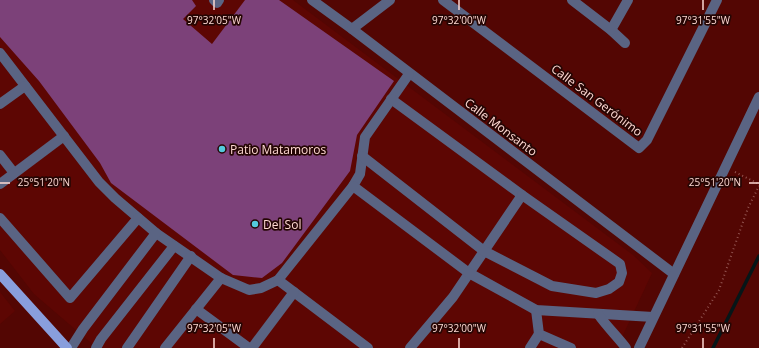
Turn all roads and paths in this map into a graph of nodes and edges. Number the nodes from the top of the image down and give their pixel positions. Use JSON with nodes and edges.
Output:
{"nodes":[{"id":1,"x":214,"y":0,"type":"edge"},
{"id":2,"x":219,"y":0,"type":"edge"},
{"id":3,"x":312,"y":0,"type":"edge"},
{"id":4,"x":390,"y":0,"type":"edge"},
{"id":5,"x":443,"y":0,"type":"edge"},
{"id":6,"x":572,"y":0,"type":"edge"},
{"id":7,"x":628,"y":0,"type":"edge"},
{"id":8,"x":717,"y":0,"type":"edge"},
{"id":9,"x":352,"y":29,"type":"junction"},
{"id":10,"x":611,"y":30,"type":"junction"},
{"id":11,"x":625,"y":43,"type":"dead end"},
{"id":12,"x":0,"y":53,"type":"edge"},
{"id":13,"x":409,"y":74,"type":"junction"},
{"id":14,"x":25,"y":86,"type":"junction"},
{"id":15,"x":759,"y":97,"type":"edge"},
{"id":16,"x":391,"y":99,"type":"junction"},
{"id":17,"x":0,"y":104,"type":"edge"},
{"id":18,"x":64,"y":136,"type":"junction"},
{"id":19,"x":0,"y":155,"type":"edge"},
{"id":20,"x":362,"y":156,"type":"junction"},
{"id":21,"x":725,"y":168,"type":"junction"},
{"id":22,"x":14,"y":173,"type":"junction"},
{"id":23,"x":0,"y":184,"type":"edge"},
{"id":24,"x":759,"y":185,"type":"edge"},
{"id":25,"x":354,"y":186,"type":"junction"},
{"id":26,"x":522,"y":195,"type":"junction"},
{"id":27,"x":0,"y":218,"type":"edge"},
{"id":28,"x":138,"y":218,"type":"junction"},
{"id":29,"x":156,"y":233,"type":"junction"},
{"id":30,"x":174,"y":246,"type":"junction"},
{"id":31,"x":484,"y":251,"type":"junction"},
{"id":32,"x":191,"y":256,"type":"junction"},
{"id":33,"x":469,"y":273,"type":"junction"},
{"id":34,"x":0,"y":274,"type":"edge"},
{"id":35,"x":674,"y":274,"type":"junction"},
{"id":36,"x":221,"y":278,"type":"junction"},
{"id":37,"x":278,"y":280,"type":"junction"},
{"id":38,"x":294,"y":292,"type":"junction"},
{"id":39,"x":196,"y":309,"type":"junction"},
{"id":40,"x":536,"y":310,"type":"junction"},
{"id":41,"x":598,"y":314,"type":"junction"},
{"id":42,"x":653,"y":317,"type":"junction"},
{"id":43,"x":539,"y":334,"type":"junction"},
{"id":44,"x":412,"y":347,"type":"edge"},
{"id":45,"x":67,"y":348,"type":"edge"},
{"id":46,"x":71,"y":348,"type":"edge"},
{"id":47,"x":96,"y":348,"type":"edge"},
{"id":48,"x":127,"y":348,"type":"edge"},
{"id":49,"x":166,"y":348,"type":"edge"},
{"id":50,"x":250,"y":348,"type":"edge"},
{"id":51,"x":368,"y":348,"type":"edge"},
{"id":52,"x":530,"y":348,"type":"edge"},
{"id":53,"x":571,"y":348,"type":"edge"},
{"id":54,"x":626,"y":348,"type":"edge"},
{"id":55,"x":639,"y":348,"type":"edge"},
{"id":56,"x":682,"y":348,"type":"edge"}],
"edges":[{"from":1,"to":2,"type":"street"},
{"from":3,"to":9,"type":"street","name":"Calle Monsanto"},
{"from":4,"to":9,"type":"street"},
{"from":5,"to":8,"type":"street","name":"Calle San Gerónimo"},
{"from":6,"to":10,"type":"street"},
{"from":7,"to":10,"type":"street"},
{"from":9,"to":13,"type":"street","name":"Calle Monsanto"},
{"from":10,"to":11,"type":"street"},
{"from":12,"to":14,"type":"street"},
{"from":13,"to":16,"type":"street"},
{"from":13,"to":35,"type":"street","name":"Calle Monsanto"},
{"from":14,"to":17,"type":"street"},
{"from":14,"to":18,"type":"street"},
{"from":15,"to":21,"type":"street"},
{"from":16,"to":20,"type":"street"},
{"from":16,"to":26,"type":"street"},
{"from":18,"to":22,"type":"street"},
{"from":18,"to":28,"type":"street"},
{"from":19,"to":22,"type":"street"},
{"from":20,"to":25,"type":"street"},
{"from":20,"to":31,"type":"street"},
{"from":21,"to":24,"type":"path"},
{"from":21,"to":35,"type":"street"},
{"from":22,"to":23,"type":"street"},
{"from":24,"to":56,"type":"path"},
{"from":25,"to":33,"type":"street"},
{"from":25,"to":37,"type":"street"},
{"from":26,"to":31,"type":"street"},
{"from":26,"to":31,"type":"street"},
{"from":27,"to":28,"type":"street"},
{"from":28,"to":29,"type":"street"},
{"from":29,"to":30,"type":"street"},
{"from":29,"to":46,"type":"street"},
{"from":30,"to":32,"type":"street"},
{"from":30,"to":47,"type":"street"},
{"from":31,"to":33,"type":"street"},
{"from":32,"to":36,"type":"street"},
{"from":32,"to":48,"type":"street"},
{"from":33,"to":40,"type":"street"},
{"from":33,"to":44,"type":"street"},
{"from":34,"to":45,"type":"main road"},
{"from":35,"to":42,"type":"street"},
{"from":36,"to":37,"type":"street"},
{"from":36,"to":39,"type":"street"},
{"from":37,"to":38,"type":"street"},
{"from":38,"to":50,"type":"street"},
{"from":38,"to":51,"type":"street"},
{"from":39,"to":49,"type":"street"},
{"from":39,"to":50,"type":"street"},
{"from":40,"to":41,"type":"street"},
{"from":40,"to":43,"type":"street"},
{"from":41,"to":42,"type":"street"},
{"from":41,"to":54,"type":"street"},
{"from":42,"to":55,"type":"street"},
{"from":43,"to":52,"type":"street"},
{"from":43,"to":53,"type":"street"}]}
